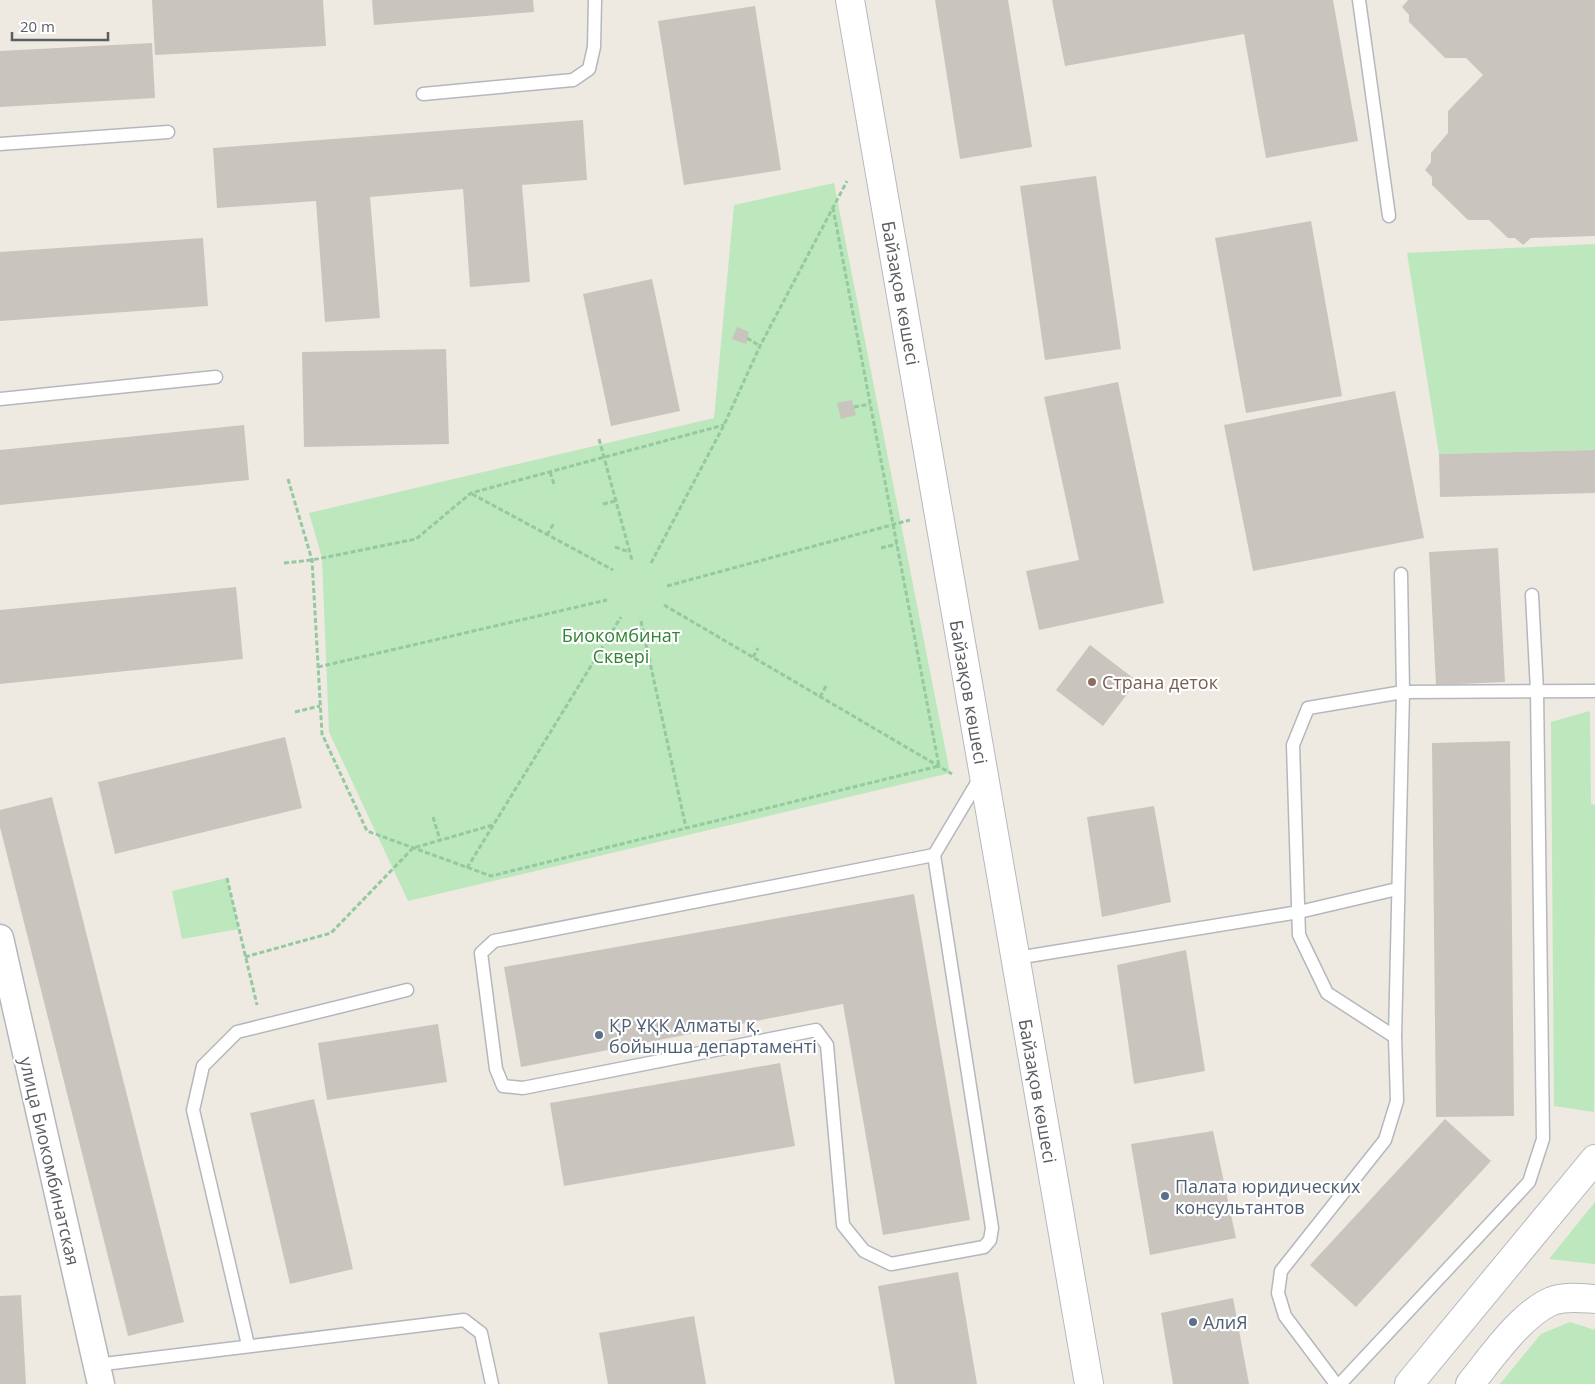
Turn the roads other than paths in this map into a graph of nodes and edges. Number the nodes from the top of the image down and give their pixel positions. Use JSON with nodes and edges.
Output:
{"nodes":[{"id":1,"x":595,"y":0,"type":"edge"},
{"id":2,"x":850,"y":0,"type":"edge"},
{"id":3,"x":1358,"y":0,"type":"edge"},
{"id":4,"x":423,"y":94,"type":"dead end"},
{"id":5,"x":168,"y":132,"type":"dead end"},
{"id":6,"x":0,"y":144,"type":"edge"},
{"id":7,"x":1389,"y":216,"type":"dead end"},
{"id":8,"x":216,"y":377,"type":"dead end"},
{"id":9,"x":0,"y":399,"type":"edge"},
{"id":10,"x":1401,"y":574,"type":"dead end"},
{"id":11,"x":1532,"y":595,"type":"dead end"},
{"id":12,"x":1537,"y":691,"type":"junction"},
{"id":13,"x":1595,"y":691,"type":"edge"},
{"id":14,"x":1402,"y":692,"type":"junction"},
{"id":15,"x":983,"y":771,"type":"junction"},
{"id":16,"x":934,"y":855,"type":"junction"},
{"id":17,"x":1397,"y":889,"type":"junction"},
{"id":18,"x":1299,"y":912,"type":"junction"},
{"id":19,"x":0,"y":938,"type":"edge"},
{"id":20,"x":1016,"y":958,"type":"junction"},
{"id":21,"x":407,"y":990,"type":"dead end"},
{"id":22,"x":1394,"y":1036,"type":"junction"},
{"id":23,"x":1595,"y":1159,"type":"edge"},
{"id":24,"x":1595,"y":1299,"type":"edge"},
{"id":25,"x":248,"y":1345,"type":"junction"},
{"id":26,"x":98,"y":1374,"type":"edge"},
{"id":27,"x":492,"y":1384,"type":"edge"},
{"id":28,"x":1089,"y":1384,"type":"edge"},
{"id":29,"x":1338,"y":1384,"type":"edge"},
{"id":30,"x":1409,"y":1384,"type":"edge"},
{"id":31,"x":1470,"y":1384,"type":"edge"}],
"edges":[{"from":1,"to":4,"type":"lane"},
{"from":2,"to":15,"type":"street","name":"Байзақов көшесі"},
{"from":3,"to":7,"type":"lane"},
{"from":5,"to":6,"type":"lane"},
{"from":8,"to":9,"type":"lane"},
{"from":10,"to":14,"type":"lane"},
{"from":11,"to":12,"type":"lane"},
{"from":12,"to":13,"type":"lane"},
{"from":12,"to":14,"type":"lane"},
{"from":12,"to":29,"type":"lane"},
{"from":14,"to":17,"type":"lane"},
{"from":14,"to":18,"type":"lane"},
{"from":15,"to":16,"type":"lane"},
{"from":15,"to":20,"type":"street","name":"Байзақов көшесі"},
{"from":16,"to":16,"type":"lane"},
{"from":17,"to":18,"type":"lane"},
{"from":17,"to":22,"type":"lane"},
{"from":18,"to":20,"type":"lane"},
{"from":18,"to":22,"type":"lane"},
{"from":19,"to":26,"type":"street","name":"улица Биокомбинатская"},
{"from":20,"to":28,"type":"street","name":"Байзақов көшесі"},
{"from":21,"to":25,"type":"lane"},
{"from":22,"to":29,"type":"lane"},
{"from":23,"to":30,"type":"street"},
{"from":24,"to":31,"type":"street"},
{"from":25,"to":26,"type":"lane"},
{"from":25,"to":27,"type":"lane"}]}
